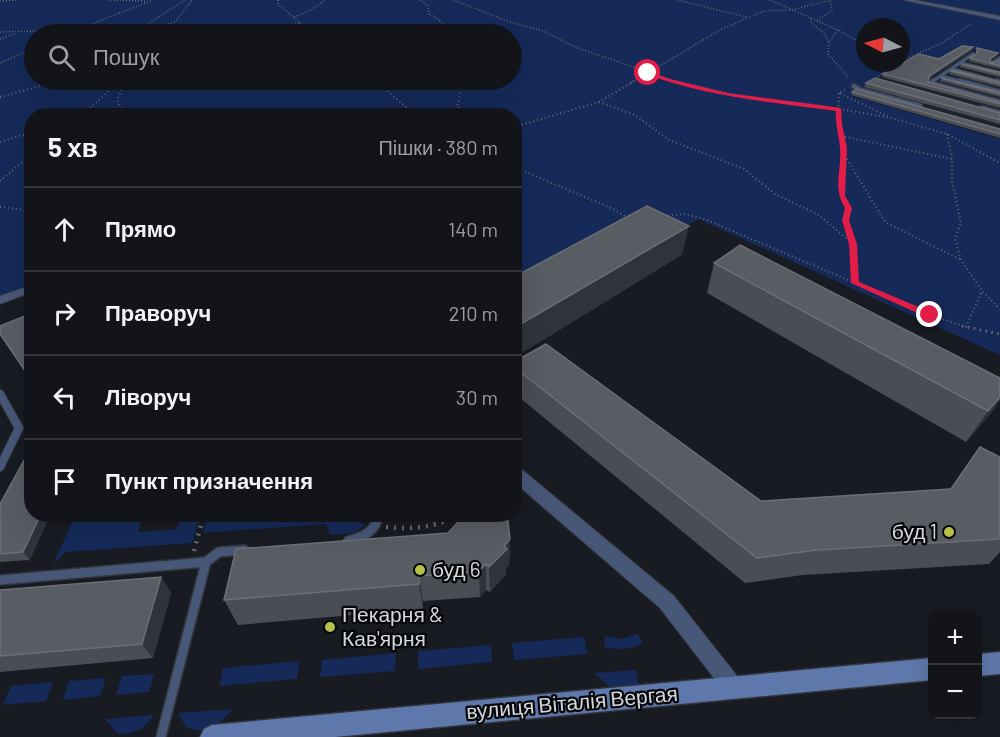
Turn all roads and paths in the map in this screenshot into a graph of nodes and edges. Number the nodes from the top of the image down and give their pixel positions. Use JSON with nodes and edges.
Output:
{"nodes":[{"id":1,"x":19,"y":0,"type":"edge"},
{"id":2,"x":108,"y":0,"type":"edge"},
{"id":3,"x":152,"y":0,"type":"edge"},
{"id":4,"x":185,"y":0,"type":"edge"},
{"id":5,"x":192,"y":0,"type":"edge"},
{"id":6,"x":278,"y":0,"type":"edge"},
{"id":7,"x":325,"y":0,"type":"edge"},
{"id":8,"x":420,"y":0,"type":"edge"},
{"id":9,"x":454,"y":0,"type":"edge"},
{"id":10,"x":678,"y":0,"type":"edge"},
{"id":11,"x":770,"y":0,"type":"edge"},
{"id":12,"x":906,"y":0,"type":"edge"},
{"id":13,"x":0,"y":1,"type":"edge"},
{"id":14,"x":830,"y":1,"type":"edge"},
{"id":15,"x":791,"y":9,"type":"junction"},
{"id":16,"x":983,"y":15,"type":"junction"},
{"id":17,"x":294,"y":16,"type":"junction"},
{"id":18,"x":748,"y":17,"type":"junction"},
{"id":19,"x":811,"y":18,"type":"junction"},
{"id":20,"x":1000,"y":18,"type":"edge"},
{"id":21,"x":818,"y":21,"type":"junction"},
{"id":22,"x":301,"y":23,"type":"joint"},
{"id":23,"x":92,"y":24,"type":"edge"},
{"id":24,"x":146,"y":24,"type":"edge"},
{"id":25,"x":168,"y":24,"type":"edge"},
{"id":26,"x":296,"y":24,"type":"edge"},
{"id":27,"x":444,"y":24,"type":"edge"},
{"id":28,"x":521,"y":24,"type":"edge"},
{"id":29,"x":522,"y":24,"type":"edge"},
{"id":30,"x":838,"y":30,"type":"junction"},
{"id":31,"x":0,"y":32,"type":"edge"},
{"id":32,"x":24,"y":32,"type":"joint"},
{"id":33,"x":0,"y":39,"type":"edge"},
{"id":34,"x":856,"y":40,"type":"edge"},
{"id":35,"x":829,"y":42,"type":"junction"},
{"id":36,"x":24,"y":52,"type":"edge"},
{"id":37,"x":973,"y":54,"type":"edge"},
{"id":38,"x":910,"y":57,"type":"edge"},
{"id":39,"x":1000,"y":58,"type":"edge"},
{"id":40,"x":0,"y":63,"type":"edge"},
{"id":41,"x":961,"y":63,"type":"junction"},
{"id":42,"x":992,"y":63,"type":"edge"},
{"id":43,"x":952,"y":69,"type":"junction"},
{"id":44,"x":648,"y":73,"type":"junction"},
{"id":45,"x":1000,"y":73,"type":"edge"},
{"id":46,"x":941,"y":76,"type":"junction"},
{"id":47,"x":1000,"y":82,"type":"edge"},
{"id":48,"x":854,"y":86,"type":"joint"},
{"id":49,"x":26,"y":90,"type":"edge"},
{"id":50,"x":109,"y":90,"type":"edge"},
{"id":51,"x":122,"y":90,"type":"edge"},
{"id":52,"x":385,"y":90,"type":"edge"},
{"id":53,"x":459,"y":90,"type":"edge"},
{"id":54,"x":1000,"y":92,"type":"edge"},
{"id":55,"x":839,"y":93,"type":"dead end"},
{"id":56,"x":0,"y":97,"type":"edge"},
{"id":57,"x":599,"y":102,"type":"junction"},
{"id":58,"x":1000,"y":102,"type":"edge"},
{"id":59,"x":978,"y":107,"type":"edge"},
{"id":60,"x":90,"y":108,"type":"edge"},
{"id":61,"x":121,"y":108,"type":"edge"},
{"id":62,"x":407,"y":108,"type":"edge"},
{"id":63,"x":458,"y":108,"type":"edge"},
{"id":64,"x":924,"y":108,"type":"edge"},
{"id":65,"x":839,"y":109,"type":"junction"},
{"id":66,"x":1000,"y":113,"type":"edge"},
{"id":67,"x":891,"y":118,"type":"dead end"},
{"id":68,"x":522,"y":125,"type":"edge"},
{"id":69,"x":24,"y":134,"type":"edge"},
{"id":70,"x":947,"y":134,"type":"dead end"},
{"id":71,"x":841,"y":136,"type":"junction"},
{"id":72,"x":0,"y":142,"type":"edge"},
{"id":73,"x":843,"y":152,"type":"junction"},
{"id":74,"x":952,"y":159,"type":"junction"},
{"id":75,"x":24,"y":161,"type":"edge"},
{"id":76,"x":522,"y":170,"type":"edge"},
{"id":77,"x":0,"y":181,"type":"edge"},
{"id":78,"x":0,"y":207,"type":"edge"},
{"id":79,"x":24,"y":210,"type":"edge"},
{"id":80,"x":662,"y":216,"type":"edge"},
{"id":81,"x":628,"y":218,"type":"edge"},
{"id":82,"x":853,"y":244,"type":"junction"},
{"id":83,"x":961,"y":260,"type":"junction"},
{"id":84,"x":855,"y":283,"type":"junction"},
{"id":85,"x":24,"y":291,"type":"edge"},
{"id":86,"x":982,"y":291,"type":"junction"},
{"id":87,"x":0,"y":300,"type":"edge"},
{"id":88,"x":1000,"y":309,"type":"edge"},
{"id":89,"x":966,"y":327,"type":"junction"},
{"id":90,"x":1000,"y":334,"type":"edge"},
{"id":91,"x":0,"y":394,"type":"edge"},
{"id":92,"x":0,"y":467,"type":"edge"},
{"id":93,"x":522,"y":479,"type":"edge"},
{"id":94,"x":202,"y":522,"type":"edge"},
{"id":95,"x":367,"y":522,"type":"edge"},
{"id":96,"x":377,"y":522,"type":"edge"},
{"id":97,"x":447,"y":522,"type":"edge"},
{"id":98,"x":438,"y":524,"type":"joint"},
{"id":99,"x":376,"y":525,"type":"junction"},
{"id":100,"x":197,"y":541,"type":"dead end"},
{"id":101,"x":333,"y":543,"type":"edge"},
{"id":102,"x":253,"y":549,"type":"edge"},
{"id":103,"x":206,"y":562,"type":"junction"},
{"id":104,"x":0,"y":580,"type":"edge"},
{"id":105,"x":1000,"y":663,"type":"edge"},
{"id":106,"x":982,"y":665,"type":"edge"},
{"id":107,"x":928,"y":669,"type":"edge"},
{"id":108,"x":734,"y":688,"type":"junction"},
{"id":109,"x":289,"y":733,"type":"edge"},
{"id":110,"x":161,"y":737,"type":"edge"},
{"id":111,"x":212,"y":737,"type":"edge"}],
"edges":[{"from":1,"to":13,"type":"path"},
{"from":2,"to":3,"type":"path"},
{"from":3,"to":23,"type":"path"},
{"from":4,"to":24,"type":"path"},
{"from":5,"to":25,"type":"path"},
{"from":6,"to":17,"type":"path"},
{"from":7,"to":17,"type":"path"},
{"from":8,"to":27,"type":"path"},
{"from":9,"to":28,"type":"path"},
{"from":10,"to":18,"type":"path"},
{"from":11,"to":15,"type":"path"},
{"from":12,"to":16,"type":"street"},
{"from":14,"to":15,"type":"path"},
{"from":14,"to":21,"type":"path"},
{"from":15,"to":18,"type":"path"},
{"from":15,"to":19,"type":"path"},
{"from":16,"to":20,"type":"street"},
{"from":16,"to":38,"type":"path"},
{"from":17,"to":22,"type":"path"},
{"from":18,"to":44,"type":"path"},
{"from":19,"to":21,"type":"path"},
{"from":19,"to":35,"type":"path"},
{"from":21,"to":30,"type":"path"},
{"from":22,"to":26,"type":"path"},
{"from":29,"to":44,"type":"path"},
{"from":30,"to":34,"type":"path"},
{"from":30,"to":35,"type":"path"},
{"from":31,"to":32,"type":"path"},
{"from":32,"to":33,"type":"path"},
{"from":35,"to":48,"type":"path"},
{"from":36,"to":40,"type":"path"},
{"from":37,"to":41,"type":"lane"},
{"from":39,"to":42,"type":"lane"},
{"from":41,"to":43,"type":"lane"},
{"from":41,"to":45,"type":"lane"},
{"from":43,"to":46,"type":"lane"},
{"from":43,"to":47,"type":"lane"},
{"from":44,"to":57,"type":"path"},
{"from":44,"to":65,"type":"path"},
{"from":46,"to":54,"type":"lane"},
{"from":46,"to":58,"type":"lane"},
{"from":48,"to":64,"type":"lane"},
{"from":49,"to":56,"type":"path"},
{"from":50,"to":60,"type":"path"},
{"from":51,"to":61,"type":"path"},
{"from":52,"to":62,"type":"path"},
{"from":53,"to":63,"type":"path"},
{"from":55,"to":65,"type":"path"},
{"from":57,"to":68,"type":"path"},
{"from":57,"to":82,"type":"path"},
{"from":59,"to":66,"type":"lane"},
{"from":65,"to":67,"type":"path"},
{"from":65,"to":71,"type":"path"},
{"from":69,"to":72,"type":"path"},
{"from":70,"to":74,"type":"path"},
{"from":71,"to":73,"type":"path"},
{"from":71,"to":74,"type":"path"},
{"from":73,"to":82,"type":"path"},
{"from":73,"to":83,"type":"path"},
{"from":74,"to":83,"type":"path"},
{"from":75,"to":77,"type":"path"},
{"from":76,"to":81,"type":"path"},
{"from":78,"to":79,"type":"path"},
{"from":80,"to":84,"type":"path"},
{"from":82,"to":84,"type":"path"},
{"from":83,"to":86,"type":"path"},
{"from":84,"to":89,"type":"path"},
{"from":85,"to":87,"type":"street"},
{"from":86,"to":88,"type":"path"},
{"from":86,"to":89,"type":"path"},
{"from":89,"to":90,"type":"path"},
{"from":91,"to":92,"type":"lane"},
{"from":93,"to":108,"type":"street"},
{"from":94,"to":100,"type":"path"},
{"from":95,"to":99,"type":"path"},
{"from":96,"to":99,"type":"lane"},
{"from":97,"to":98,"type":"path"},
{"from":98,"to":99,"type":"path"},
{"from":99,"to":101,"type":"lane"},
{"from":102,"to":103,"type":"lane"},
{"from":103,"to":104,"type":"lane"},
{"from":103,"to":110,"type":"lane"},
{"from":105,"to":106,"type":"street"},
{"from":107,"to":108,"type":"street","name":"вулиця Віталія Вергая"},
{"from":108,"to":109,"type":"street","name":"вулиця Віталія Вергая"},
{"from":109,"to":111,"type":"street","name":"вулиця Віталія Вергая"}]}
